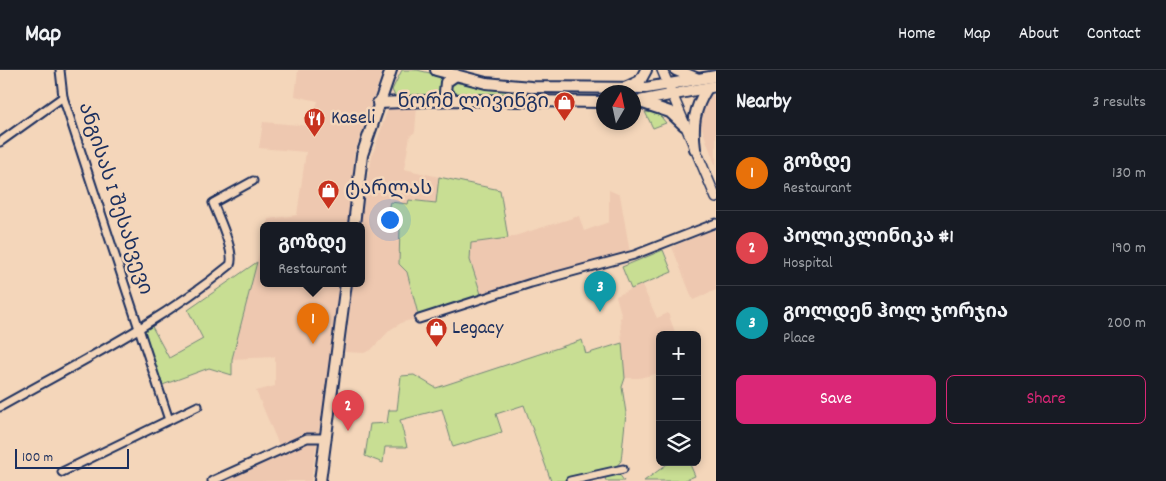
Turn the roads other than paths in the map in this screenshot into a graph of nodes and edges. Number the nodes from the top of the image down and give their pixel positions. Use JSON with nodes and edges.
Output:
{"nodes":[{"id":1,"x":60,"y":70,"type":"edge"},
{"id":2,"x":391,"y":70,"type":"edge"},
{"id":3,"x":436,"y":70,"type":"edge"},
{"id":4,"x":646,"y":70,"type":"edge"},
{"id":5,"x":662,"y":70,"type":"edge"},
{"id":6,"x":676,"y":70,"type":"edge"},
{"id":7,"x":456,"y":75,"type":"junction"},
{"id":8,"x":716,"y":76,"type":"edge"},
{"id":9,"x":630,"y":85,"type":"edge"},
{"id":10,"x":668,"y":85,"type":"junction"},
{"id":11,"x":709,"y":85,"type":"edge"},
{"id":12,"x":641,"y":87,"type":"edge"},
{"id":13,"x":596,"y":88,"type":"edge"},
{"id":14,"x":672,"y":96,"type":"junction"},
{"id":15,"x":63,"y":97,"type":"junction"},
{"id":16,"x":454,"y":100,"type":"junction"},
{"id":17,"x":641,"y":101,"type":"edge"},
{"id":18,"x":596,"y":102,"type":"edge"},
{"id":19,"x":378,"y":103,"type":"junction"},
{"id":20,"x":641,"y":103,"type":"edge"},
{"id":21,"x":684,"y":125,"type":"junction"},
{"id":22,"x":0,"y":142,"type":"edge"},
{"id":23,"x":695,"y":149,"type":"junction"},
{"id":24,"x":253,"y":181,"type":"dead end"},
{"id":25,"x":716,"y":198,"type":"edge"},
{"id":26,"x":354,"y":222,"type":"edge"},
{"id":27,"x":716,"y":223,"type":"edge"},
{"id":28,"x":345,"y":287,"type":"edge"},
{"id":29,"x":419,"y":319,"type":"dead end"},
{"id":30,"x":139,"y":328,"type":"junction"},
{"id":31,"x":198,"y":406,"type":"dead end"},
{"id":32,"x":0,"y":407,"type":"edge"},
{"id":33,"x":169,"y":420,"type":"junction"},
{"id":34,"x":326,"y":438,"type":"junction"},
{"id":35,"x":623,"y":469,"type":"dead end"},
{"id":36,"x":62,"y":472,"type":"dead end"},
{"id":37,"x":212,"y":481,"type":"edge"},
{"id":38,"x":320,"y":481,"type":"edge"},
{"id":39,"x":570,"y":481,"type":"edge"}],
"edges":[{"from":1,"to":15,"type":"street"},
{"from":2,"to":19,"type":"main road"},
{"from":3,"to":7,"type":"main road"},
{"from":4,"to":9,"type":"main road"},
{"from":5,"to":10,"type":"street"},
{"from":6,"to":11,"type":"main road"},
{"from":7,"to":13,"type":"main road"},
{"from":7,"to":16,"type":"main road"},
{"from":8,"to":11,"type":"main road"},
{"from":10,"to":11,"type":"main road"},
{"from":10,"to":12,"type":"main road"},
{"from":10,"to":14,"type":"street"},
{"from":11,"to":14,"type":"main road"},
{"from":11,"to":23,"type":"main road"},
{"from":14,"to":17,"type":"main road"},
{"from":14,"to":21,"type":"street"},
{"from":15,"to":22,"type":"street","name":"ანგისას I შესახვევი"},
{"from":15,"to":30,"type":"street","name":"ანგისას I შესახვევი"},
{"from":16,"to":18,"type":"main road"},
{"from":16,"to":19,"type":"main road"},
{"from":19,"to":26,"type":"main road"},
{"from":20,"to":21,"type":"main road"},
{"from":21,"to":23,"type":"street"},
{"from":23,"to":25,"type":"street"},
{"from":24,"to":30,"type":"street"},
{"from":27,"to":29,"type":"street"},
{"from":28,"to":34,"type":"main road"},
{"from":30,"to":32,"type":"street"},
{"from":30,"to":33,"type":"street","name":"ანგისას I შესახვევი"},
{"from":31,"to":33,"type":"street"},
{"from":33,"to":36,"type":"street"},
{"from":34,"to":37,"type":"street"},
{"from":34,"to":38,"type":"main road"},
{"from":35,"to":39,"type":"street"}]}
